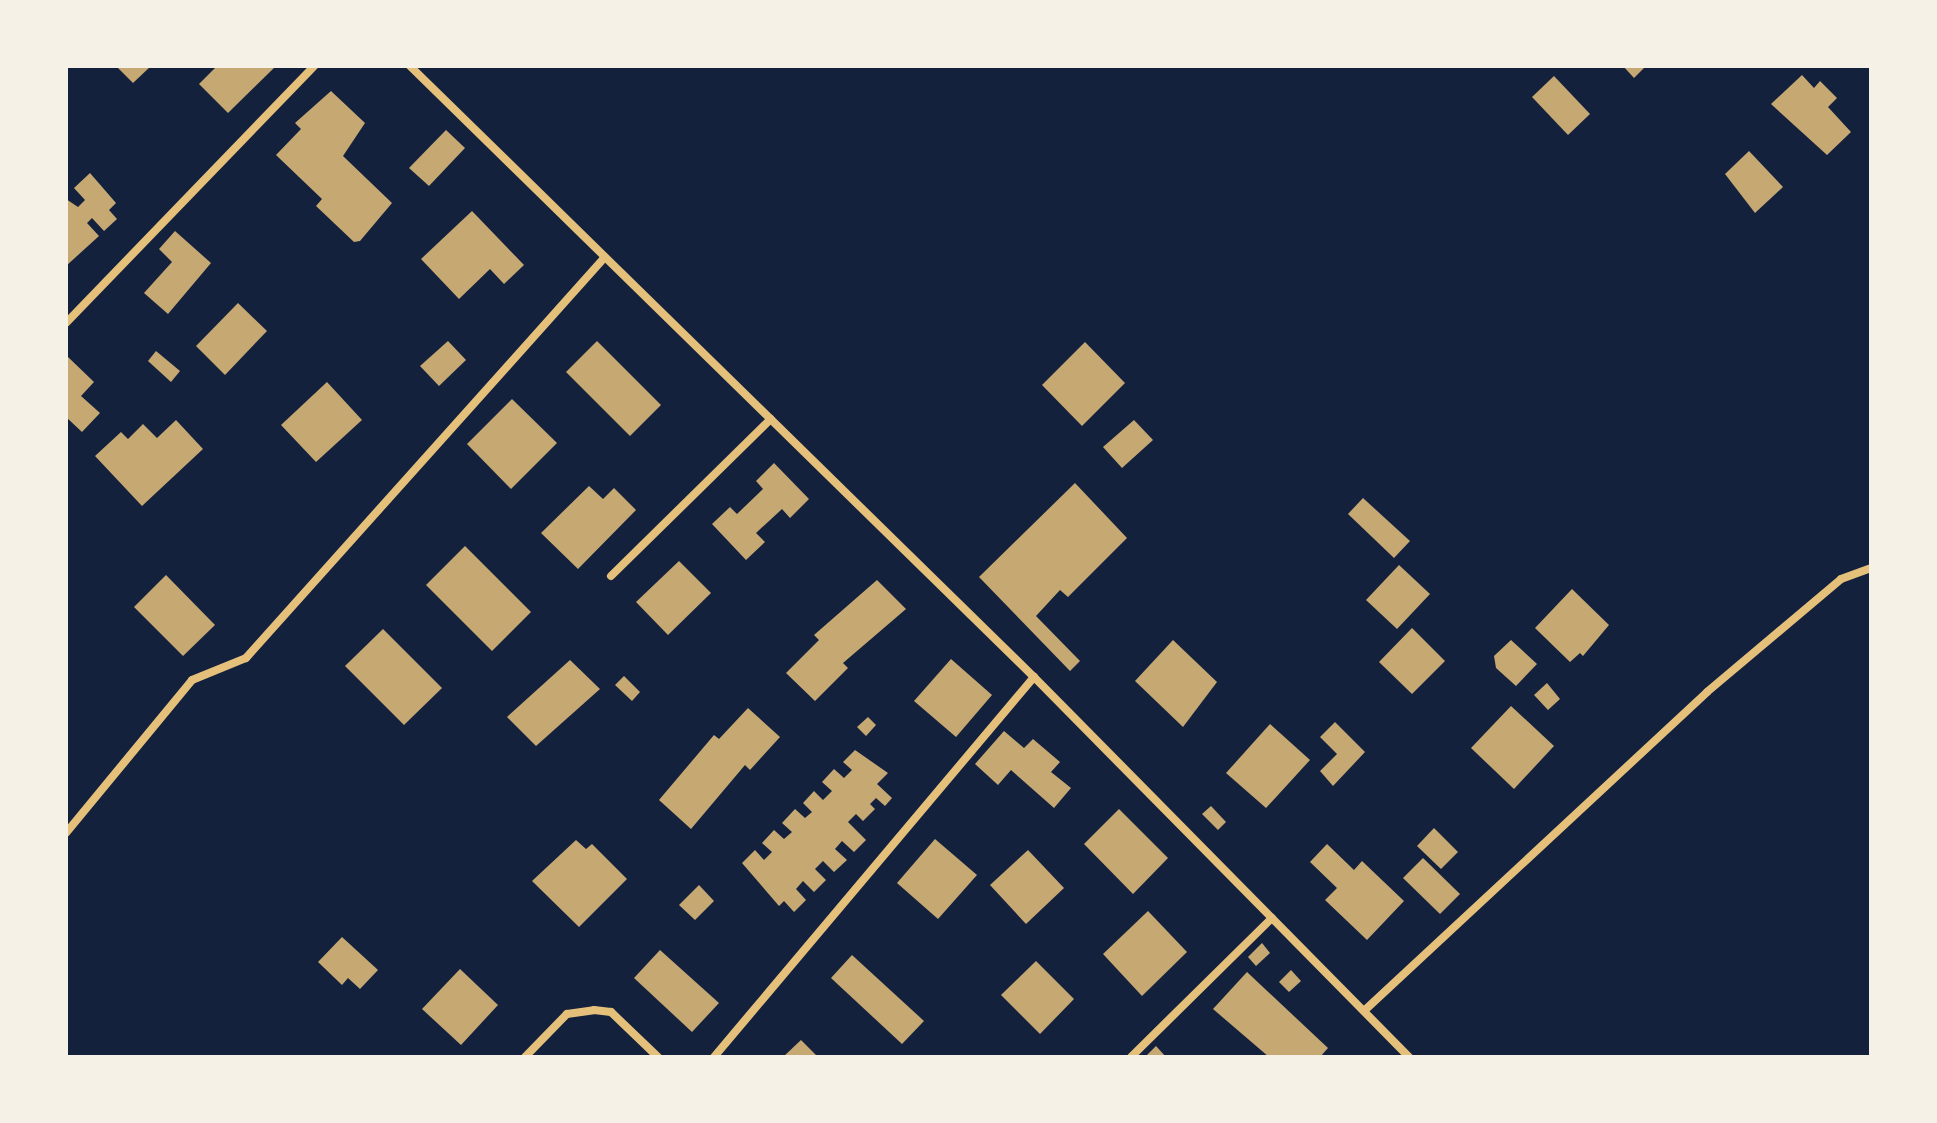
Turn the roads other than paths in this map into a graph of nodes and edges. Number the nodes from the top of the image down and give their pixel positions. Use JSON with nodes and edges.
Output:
{"nodes":[{"id":1,"x":314,"y":66,"type":"edge"},
{"id":2,"x":410,"y":66,"type":"edge"},
{"id":3,"x":605,"y":257,"type":"junction"},
{"id":4,"x":66,"y":323,"type":"edge"},
{"id":5,"x":771,"y":419,"type":"junction"},
{"id":6,"x":1871,"y":568,"type":"edge"},
{"id":7,"x":611,"y":576,"type":"dead end"},
{"id":8,"x":1034,"y":677,"type":"junction"},
{"id":9,"x":66,"y":833,"type":"edge"},
{"id":10,"x":1272,"y":918,"type":"junction"},
{"id":11,"x":1365,"y":1010,"type":"junction"},
{"id":12,"x":525,"y":1057,"type":"edge"},
{"id":13,"x":658,"y":1057,"type":"edge"},
{"id":14,"x":714,"y":1057,"type":"edge"},
{"id":15,"x":1131,"y":1057,"type":"edge"},
{"id":16,"x":1409,"y":1057,"type":"edge"}],
"edges":[{"from":1,"to":4,"type":"street"},
{"from":2,"to":3,"type":"street"},
{"from":3,"to":5,"type":"street"},
{"from":3,"to":9,"type":"street"},
{"from":5,"to":7,"type":"street"},
{"from":5,"to":8,"type":"street"},
{"from":6,"to":11,"type":"street"},
{"from":8,"to":10,"type":"street"},
{"from":8,"to":14,"type":"street"},
{"from":10,"to":11,"type":"street"},
{"from":10,"to":15,"type":"street"},
{"from":11,"to":16,"type":"street"},
{"from":12,"to":13,"type":"street"}]}
